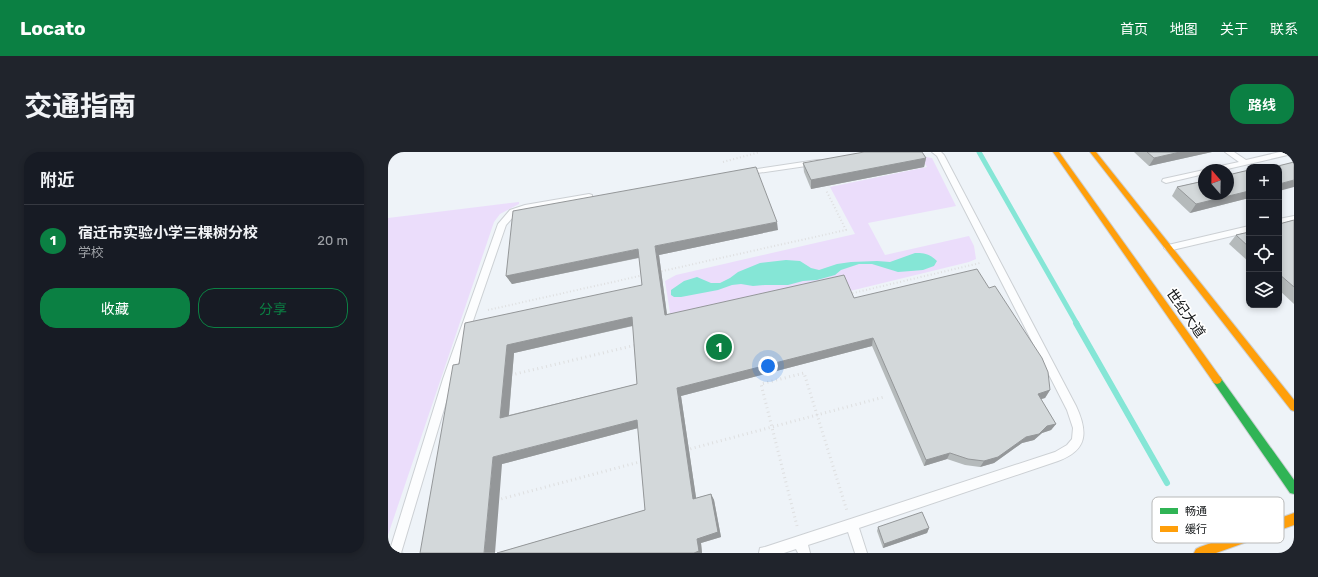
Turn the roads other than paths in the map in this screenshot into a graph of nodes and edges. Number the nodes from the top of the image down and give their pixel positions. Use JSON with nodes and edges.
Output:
{"nodes":[{"id":1,"x":936,"y":152,"type":"edge"},
{"id":2,"x":1056,"y":152,"type":"edge"},
{"id":3,"x":1093,"y":152,"type":"edge"},
{"id":4,"x":1229,"y":152,"type":"edge"},
{"id":5,"x":1289,"y":152,"type":"edge"},
{"id":6,"x":823,"y":160,"type":"edge"},
{"id":7,"x":1245,"y":163,"type":"junction"},
{"id":8,"x":1234,"y":165,"type":"edge"},
{"id":9,"x":1198,"y":173,"type":"edge"},
{"id":10,"x":738,"y":174,"type":"edge"},
{"id":11,"x":1166,"y":181,"type":"dead end"},
{"id":12,"x":598,"y":196,"type":"edge"},
{"id":13,"x":1294,"y":219,"type":"edge"},
{"id":14,"x":1282,"y":221,"type":"edge"},
{"id":15,"x":1246,"y":230,"type":"edge"},
{"id":16,"x":1168,"y":248,"type":"junction"},
{"id":17,"x":1294,"y":407,"type":"edge"},
{"id":18,"x":1294,"y":489,"type":"edge"},
{"id":19,"x":1294,"y":519,"type":"edge"},
{"id":20,"x":1284,"y":523,"type":"edge"},
{"id":21,"x":852,"y":525,"type":"junction"},
{"id":22,"x":1228,"y":543,"type":"edge"},
{"id":23,"x":802,"y":548,"type":"edge"},
{"id":24,"x":395,"y":553,"type":"edge"},
{"id":25,"x":765,"y":553,"type":"edge"},
{"id":26,"x":861,"y":553,"type":"edge"},
{"id":27,"x":1200,"y":553,"type":"edge"}],
"edges":[{"from":1,"to":21,"type":"lane"},
{"from":2,"to":18,"type":"street","name":"世纪大道"},
{"from":3,"to":16,"type":"street","name":"世纪大道"},
{"from":4,"to":7,"type":"lane"},
{"from":5,"to":7,"type":"lane"},
{"from":6,"to":10,"type":"lane"},
{"from":7,"to":8,"type":"lane"},
{"from":9,"to":11,"type":"lane"},
{"from":12,"to":24,"type":"lane"},
{"from":13,"to":14,"type":"lane"},
{"from":15,"to":16,"type":"lane"},
{"from":16,"to":17,"type":"street","name":"世纪大道"},
{"from":19,"to":20,"type":"street"},
{"from":21,"to":23,"type":"lane"},
{"from":21,"to":26,"type":"lane"},
{"from":22,"to":27,"type":"street"},
{"from":23,"to":25,"type":"lane"}]}
